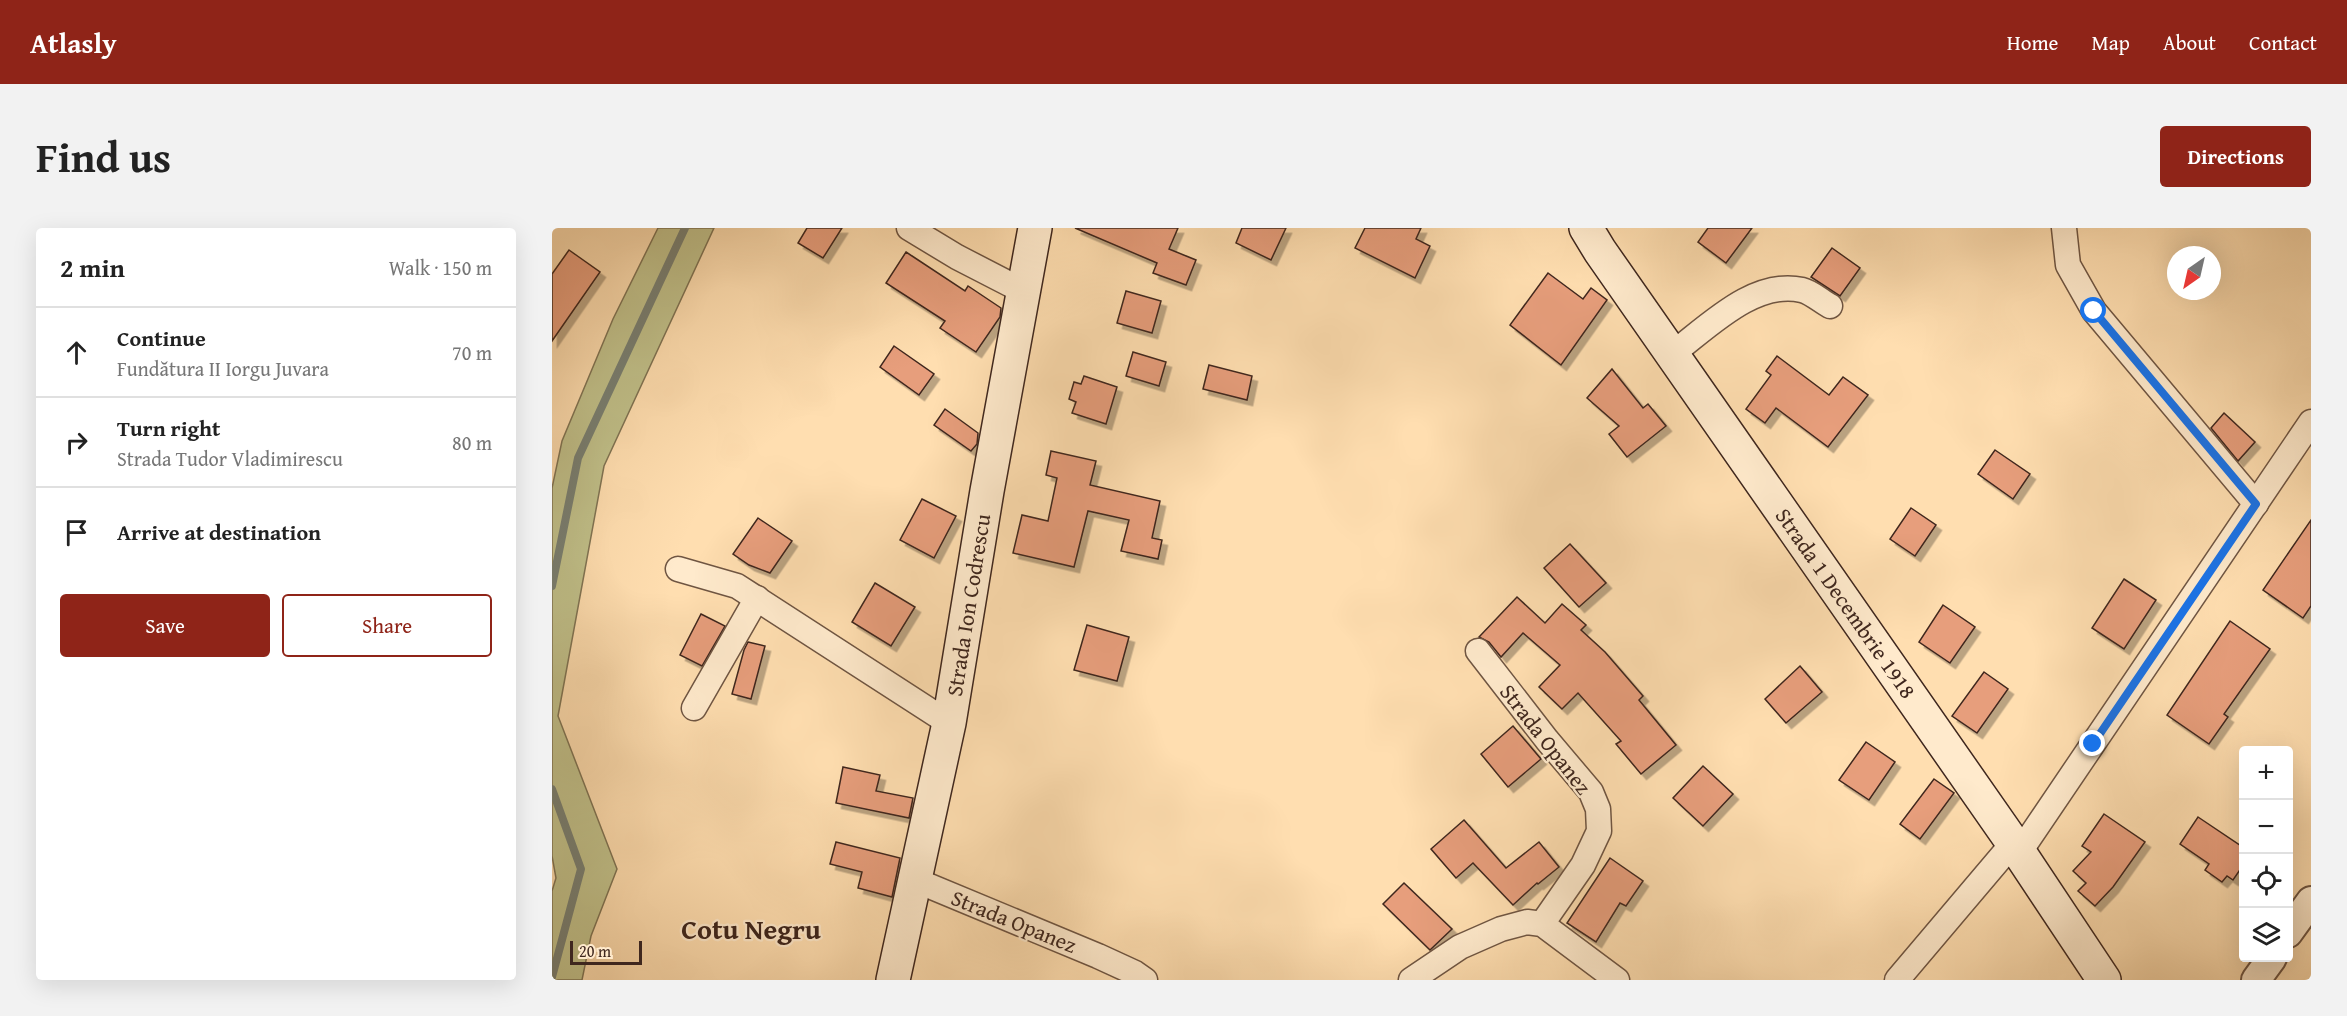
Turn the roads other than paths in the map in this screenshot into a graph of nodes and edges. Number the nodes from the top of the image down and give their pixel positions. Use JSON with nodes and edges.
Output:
{"nodes":[{"id":1,"x":909,"y":228,"type":"edge"},
{"id":2,"x":1035,"y":228,"type":"edge"},
{"id":3,"x":1586,"y":228,"type":"edge"},
{"id":4,"x":2064,"y":228,"type":"edge"},
{"id":5,"x":1025,"y":292,"type":"junction"},
{"id":6,"x":1830,"y":306,"type":"dead end"},
{"id":7,"x":1672,"y":354,"type":"junction"},
{"id":8,"x":2311,"y":422,"type":"edge"},
{"id":9,"x":2256,"y":504,"type":"junction"},
{"id":10,"x":678,"y":569,"type":"dead end"},
{"id":11,"x":757,"y":598,"type":"junction"},
{"id":12,"x":1478,"y":651,"type":"dead end"},
{"id":13,"x":694,"y":708,"type":"dead end"},
{"id":14,"x":949,"y":723,"type":"junction"},
{"id":15,"x":2016,"y":848,"type":"junction"},
{"id":16,"x":915,"y":880,"type":"junction"},
{"id":17,"x":2311,"y":901,"type":"edge"},
{"id":18,"x":1542,"y":924,"type":"junction"},
{"id":19,"x":2293,"y":927,"type":"edge"},
{"id":20,"x":2268,"y":962,"type":"edge"},
{"id":21,"x":892,"y":980,"type":"edge"},
{"id":22,"x":1145,"y":980,"type":"edge"},
{"id":23,"x":1411,"y":980,"type":"edge"},
{"id":24,"x":1617,"y":980,"type":"edge"},
{"id":25,"x":1897,"y":980,"type":"edge"},
{"id":26,"x":2104,"y":980,"type":"edge"},
{"id":27,"x":2256,"y":980,"type":"edge"}],
"edges":[{"from":1,"to":5,"type":"street"},
{"from":2,"to":5,"type":"main road","name":"Strada Ion Codrescu"},
{"from":3,"to":7,"type":"main road","name":"Strada 1 Decembrie 1918"},
{"from":4,"to":9,"type":"street"},
{"from":5,"to":14,"type":"main road","name":"Strada Ion Codrescu"},
{"from":6,"to":7,"type":"street"},
{"from":7,"to":15,"type":"main road","name":"Strada 1 Decembrie 1918"},
{"from":8,"to":9,"type":"street"},
{"from":9,"to":15,"type":"street"},
{"from":10,"to":11,"type":"street"},
{"from":11,"to":13,"type":"street"},
{"from":11,"to":14,"type":"street"},
{"from":12,"to":18,"type":"street","name":"Strada Opanez"},
{"from":14,"to":16,"type":"main road","name":"Strada Ion Codrescu"},
{"from":15,"to":25,"type":"street"},
{"from":15,"to":26,"type":"main road","name":"Strada 1 Decembrie 1918"},
{"from":16,"to":21,"type":"main road","name":"Strada Ion Codrescu"},
{"from":16,"to":22,"type":"street","name":"Strada Opanez"},
{"from":17,"to":19,"type":"street"},
{"from":18,"to":23,"type":"street"},
{"from":18,"to":24,"type":"street"},
{"from":20,"to":27,"type":"street"}]}
